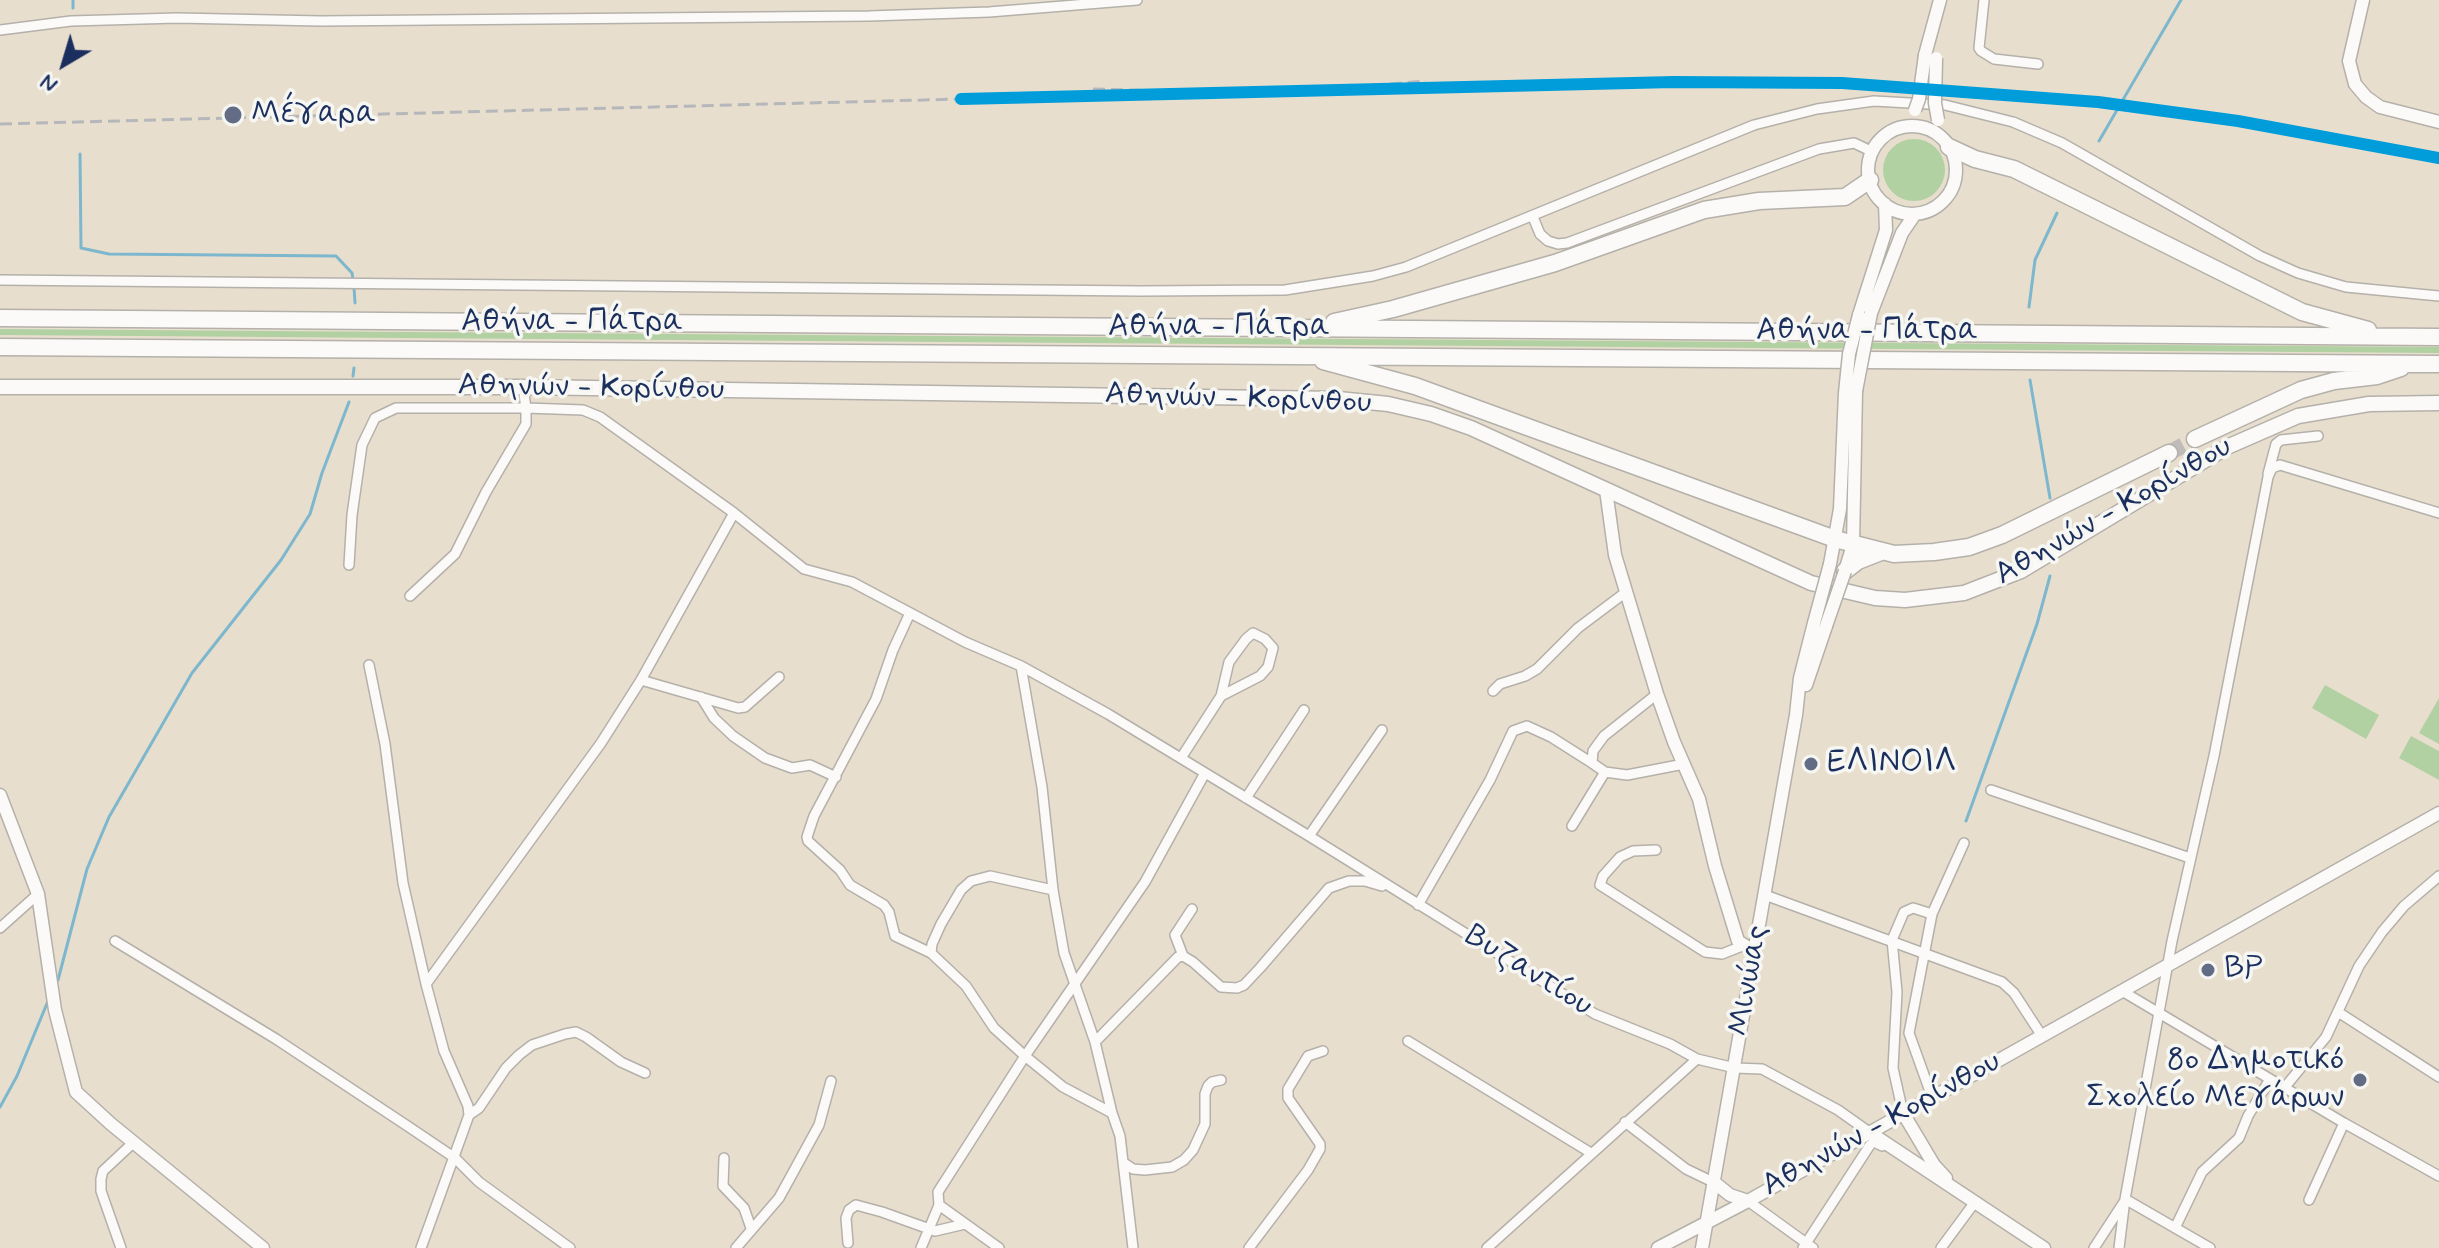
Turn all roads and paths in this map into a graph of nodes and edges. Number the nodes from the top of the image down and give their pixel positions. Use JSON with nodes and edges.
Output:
{"nodes":[{"id":1,"x":1137,"y":0,"type":"edge"},
{"id":2,"x":1940,"y":0,"type":"edge"},
{"id":3,"x":1984,"y":0,"type":"edge"},
{"id":4,"x":2363,"y":0,"type":"edge"},
{"id":5,"x":0,"y":30,"type":"edge"},
{"id":6,"x":1931,"y":56,"type":"junction"},
{"id":7,"x":2038,"y":64,"type":"dead end"},
{"id":8,"x":2439,"y":122,"type":"edge"},
{"id":9,"x":1905,"y":127,"type":"junction"},
{"id":10,"x":1947,"y":144,"type":"junction"},
{"id":11,"x":1873,"y":152,"type":"junction"},
{"id":12,"x":1870,"y":180,"type":"junction"},
{"id":13,"x":1885,"y":204,"type":"junction"},
{"id":14,"x":1915,"y":214,"type":"junction"},
{"id":15,"x":1533,"y":217,"type":"junction"},
{"id":16,"x":0,"y":280,"type":"edge"},
{"id":17,"x":2439,"y":296,"type":"edge"},
{"id":18,"x":1865,"y":314,"type":"junction"},
{"id":19,"x":0,"y":318,"type":"edge"},
{"id":20,"x":1313,"y":328,"type":"junction"},
{"id":21,"x":2393,"y":336,"type":"junction"},
{"id":22,"x":2439,"y":337,"type":"edge"},
{"id":23,"x":0,"y":347,"type":"edge"},
{"id":24,"x":1302,"y":355,"type":"junction"},
{"id":25,"x":2414,"y":364,"type":"junction"},
{"id":26,"x":2439,"y":364,"type":"edge"},
{"id":27,"x":0,"y":387,"type":"edge"},
{"id":28,"x":523,"y":387,"type":"junction"},
{"id":29,"x":1851,"y":392,"type":"junction"},
{"id":30,"x":2439,"y":403,"type":"edge"},
{"id":31,"x":526,"y":408,"type":"junction"},
{"id":32,"x":2318,"y":436,"type":"dead end"},
{"id":33,"x":2195,"y":439,"type":"tunnel mouth"},
{"id":34,"x":2169,"y":453,"type":"tunnel mouth"},
{"id":35,"x":2268,"y":477,"type":"junction"},
{"id":36,"x":1606,"y":490,"type":"junction"},
{"id":37,"x":734,"y":513,"type":"junction"},
{"id":38,"x":2439,"y":513,"type":"edge"},
{"id":39,"x":1835,"y":539,"type":"junction"},
{"id":40,"x":1853,"y":545,"type":"junction"},
{"id":41,"x":1881,"y":552,"type":"junction"},
{"id":42,"x":349,"y":565,"type":"dead end"},
{"id":43,"x":1837,"y":568,"type":"junction"},
{"id":44,"x":1626,"y":592,"type":"junction"},
{"id":45,"x":410,"y":596,"type":"dead end"},
{"id":46,"x":910,"y":613,"type":"junction"},
{"id":47,"x":369,"y":665,"type":"dead end"},
{"id":48,"x":1021,"y":666,"type":"junction"},
{"id":49,"x":779,"y":677,"type":"dead end"},
{"id":50,"x":641,"y":680,"type":"junction"},
{"id":51,"x":1493,"y":691,"type":"dead end"},
{"id":52,"x":1657,"y":694,"type":"junction"},
{"id":53,"x":1221,"y":696,"type":"junction"},
{"id":54,"x":701,"y":697,"type":"junction"},
{"id":55,"x":1304,"y":710,"type":"dead end"},
{"id":56,"x":1382,"y":730,"type":"dead end"},
{"id":57,"x":1181,"y":758,"type":"junction"},
{"id":58,"x":1592,"y":763,"type":"junction"},
{"id":59,"x":1684,"y":764,"type":"junction"},
{"id":60,"x":1605,"y":772,"type":"junction"},
{"id":61,"x":1205,"y":773,"type":"junction"},
{"id":62,"x":836,"y":777,"type":"junction"},
{"id":63,"x":1991,"y":790,"type":"dead end"},
{"id":64,"x":0,"y":795,"type":"edge"},
{"id":65,"x":1246,"y":798,"type":"junction"},
{"id":66,"x":2439,"y":813,"type":"edge"},
{"id":67,"x":1572,"y":826,"type":"dead end"},
{"id":68,"x":1309,"y":836,"type":"junction"},
{"id":69,"x":1964,"y":843,"type":"dead end"},
{"id":70,"x":1656,"y":850,"type":"dead end"},
{"id":71,"x":2190,"y":858,"type":"junction"},
{"id":72,"x":2439,"y":876,"type":"edge"},
{"id":73,"x":1053,"y":890,"type":"junction"},
{"id":74,"x":38,"y":894,"type":"junction"},
{"id":75,"x":1402,"y":895,"type":"junction"},
{"id":76,"x":1765,"y":895,"type":"junction"},
{"id":77,"x":1418,"y":905,"type":"junction"},
{"id":78,"x":1192,"y":909,"type":"dead end"},
{"id":79,"x":1932,"y":914,"type":"junction"},
{"id":80,"x":0,"y":928,"type":"edge"},
{"id":81,"x":1892,"y":940,"type":"junction"},
{"id":82,"x":115,"y":941,"type":"dead end"},
{"id":83,"x":1742,"y":946,"type":"junction"},
{"id":84,"x":1755,"y":952,"type":"junction"},
{"id":85,"x":1925,"y":952,"type":"junction"},
{"id":86,"x":931,"y":953,"type":"junction"},
{"id":87,"x":1183,"y":956,"type":"junction"},
{"id":88,"x":2167,"y":965,"type":"junction"},
{"id":89,"x":1074,"y":982,"type":"junction"},
{"id":90,"x":426,"y":984,"type":"junction"},
{"id":91,"x":2122,"y":991,"type":"junction"},
{"id":92,"x":2338,"y":1012,"type":"junction"},
{"id":93,"x":2160,"y":1013,"type":"junction"},
{"id":94,"x":2042,"y":1036,"type":"junction"},
{"id":95,"x":1408,"y":1041,"type":"dead end"},
{"id":96,"x":1095,"y":1042,"type":"junction"},
{"id":97,"x":1323,"y":1051,"type":"dead end"},
{"id":98,"x":1025,"y":1056,"type":"junction"},
{"id":99,"x":1697,"y":1059,"type":"junction"},
{"id":100,"x":1735,"y":1068,"type":"junction"},
{"id":101,"x":645,"y":1073,"type":"dead end"},
{"id":102,"x":2439,"y":1077,"type":"edge"},
{"id":103,"x":2270,"y":1079,"type":"junction"},
{"id":104,"x":1221,"y":1080,"type":"dead end"},
{"id":105,"x":831,"y":1081,"type":"dead end"},
{"id":106,"x":2285,"y":1087,"type":"junction"},
{"id":107,"x":1932,"y":1097,"type":"junction"},
{"id":108,"x":1112,"y":1113,"type":"junction"},
{"id":109,"x":1903,"y":1113,"type":"junction"},
{"id":110,"x":469,"y":1115,"type":"junction"},
{"id":111,"x":1625,"y":1122,"type":"junction"},
{"id":112,"x":2344,"y":1123,"type":"junction"},
{"id":113,"x":1869,"y":1132,"type":"junction"},
{"id":114,"x":134,"y":1142,"type":"junction"},
{"id":115,"x":1898,"y":1152,"type":"junction"},
{"id":116,"x":1591,"y":1153,"type":"junction"},
{"id":117,"x":455,"y":1158,"type":"junction"},
{"id":118,"x":724,"y":1158,"type":"dead end"},
{"id":119,"x":1124,"y":1163,"type":"junction"},
{"id":120,"x":2439,"y":1176,"type":"edge"},
{"id":121,"x":1715,"y":1183,"type":"junction"},
{"id":122,"x":1956,"y":1190,"type":"junction"},
{"id":123,"x":2125,"y":1199,"type":"junction"},
{"id":124,"x":2309,"y":1200,"type":"dead end"},
{"id":125,"x":1748,"y":1201,"type":"junction"},
{"id":126,"x":1975,"y":1202,"type":"junction"},
{"id":127,"x":939,"y":1205,"type":"junction"},
{"id":128,"x":1707,"y":1221,"type":"junction"},
{"id":129,"x":965,"y":1224,"type":"junction"},
{"id":130,"x":751,"y":1228,"type":"junction"},
{"id":131,"x":2175,"y":1228,"type":"junction"},
{"id":132,"x":928,"y":1230,"type":"junction"},
{"id":133,"x":848,"y":1243,"type":"dead end"},
{"id":134,"x":2029,"y":1243,"type":"edge"},
{"id":135,"x":1807,"y":1246,"type":"edge"},
{"id":136,"x":121,"y":1248,"type":"edge"},
{"id":137,"x":263,"y":1248,"type":"edge"},
{"id":138,"x":421,"y":1248,"type":"edge"},
{"id":139,"x":570,"y":1248,"type":"edge"},
{"id":140,"x":736,"y":1248,"type":"edge"},
{"id":141,"x":921,"y":1248,"type":"edge"},
{"id":142,"x":999,"y":1248,"type":"edge"},
{"id":143,"x":1133,"y":1248,"type":"edge"},
{"id":144,"x":1249,"y":1248,"type":"edge"},
{"id":145,"x":1487,"y":1248,"type":"edge"},
{"id":146,"x":1658,"y":1248,"type":"edge"},
{"id":147,"x":1702,"y":1248,"type":"edge"},
{"id":148,"x":1941,"y":1248,"type":"edge"},
{"id":149,"x":2044,"y":1248,"type":"edge"},
{"id":150,"x":2094,"y":1248,"type":"edge"},
{"id":151,"x":2119,"y":1248,"type":"edge"},
{"id":152,"x":2210,"y":1248,"type":"edge"}],
"edges":[{"from":1,"to":5,"type":"street"},
{"from":2,"to":6,"type":"main road"},
{"from":3,"to":7,"type":"street"},
{"from":4,"to":8,"type":"main road"},
{"from":6,"to":9,"type":"main road","bridge":true},
{"from":6,"to":10,"type":"main road","bridge":true},
{"from":9,"to":10,"type":"main road"},
{"from":9,"to":11,"type":"main road"},
{"from":10,"to":14,"type":"main road"},
{"from":10,"to":21,"type":"highway"},
{"from":11,"to":12,"type":"main road"},
{"from":11,"to":15,"type":"street"},
{"from":12,"to":13,"type":"main road"},
{"from":12,"to":20,"type":"highway"},
{"from":13,"to":14,"type":"main road"},
{"from":13,"to":18,"type":"main road"},
{"from":14,"to":18,"type":"main road"},
{"from":15,"to":16,"type":"street"},
{"from":15,"to":17,"type":"street"},
{"from":18,"to":29,"type":"main road","bridge":true},
{"from":19,"to":20,"type":"highway","name":"Αθήνα - Πάτρα"},
{"from":20,"to":21,"type":"highway","name":"Αθήνα - Πάτρα"},
{"from":21,"to":22,"type":"highway","name":"Αθήνα - Πάτρα"},
{"from":23,"to":24,"type":"highway","name":"Αθήνα - Πάτρα"},
{"from":24,"to":25,"type":"highway","name":"Αθήνα - Πάτρα"},
{"from":24,"to":39,"type":"highway"},
{"from":25,"to":26,"type":"highway","name":"Αθήνα - Πάτρα"},
{"from":25,"to":33,"type":"highway"},
{"from":27,"to":28,"type":"main road","name":"Αθηνών - Κορίνθου"},
{"from":28,"to":31,"type":"street"},
{"from":28,"to":36,"type":"main road","name":"Αθηνών - Κορίνθου"},
{"from":29,"to":39,"type":"main road"},
{"from":29,"to":40,"type":"main road"},
{"from":30,"to":36,"type":"main road","name":"Αθηνών - Κορίνθου"},
{"from":31,"to":37,"type":"street","name":"Βυζαντίου"},
{"from":31,"to":42,"type":"street","name":"Βυζαντίου"},
{"from":31,"to":45,"type":"street"},
{"from":32,"to":35,"type":"street"},
{"from":34,"to":41,"type":"highway"},
{"from":35,"to":38,"type":"street"},
{"from":35,"to":71,"type":"street"},
{"from":36,"to":44,"type":"main road"},
{"from":37,"to":46,"type":"street","name":"Βυζαντίου"},
{"from":37,"to":50,"type":"street"},
{"from":39,"to":40,"type":"highway"},
{"from":39,"to":43,"type":"main road"},
{"from":40,"to":41,"type":"highway"},
{"from":40,"to":43,"type":"main road"},
{"from":41,"to":43,"type":"highway"},
{"from":43,"to":76,"type":"main road","name":"Μινώας","bridge":true},
{"from":44,"to":51,"type":"street"},
{"from":44,"to":52,"type":"main road"},
{"from":46,"to":48,"type":"street","name":"Βυζαντίου"},
{"from":46,"to":62,"type":"street"},
{"from":47,"to":90,"type":"street"},
{"from":48,"to":57,"type":"street","name":"Βυζαντίου"},
{"from":48,"to":73,"type":"street"},
{"from":49,"to":54,"type":"street"},
{"from":50,"to":54,"type":"street"},
{"from":50,"to":90,"type":"street"},
{"from":52,"to":58,"type":"street"},
{"from":52,"to":59,"type":"main road"},
{"from":53,"to":53,"type":"street"},
{"from":53,"to":57,"type":"street"},
{"from":54,"to":62,"type":"street"},
{"from":55,"to":65,"type":"street"},
{"from":56,"to":68,"type":"street"},
{"from":57,"to":61,"type":"street","name":"Βυζαντίου"},
{"from":58,"to":60,"type":"street"},
{"from":58,"to":77,"type":"street"},
{"from":59,"to":60,"type":"street"},
{"from":59,"to":83,"type":"main road"},
{"from":60,"to":67,"type":"street"},
{"from":61,"to":65,"type":"street","name":"Βυζαντίου"},
{"from":61,"to":89,"type":"street"},
{"from":62,"to":86,"type":"street"},
{"from":63,"to":71,"type":"street"},
{"from":64,"to":74,"type":"main road"},
{"from":65,"to":68,"type":"street","name":"Βυζαντίου"},
{"from":66,"to":88,"type":"main road","name":"Αθηνών - Κορίνθου"},
{"from":68,"to":75,"type":"street","name":"Βυζαντίου"},
{"from":69,"to":79,"type":"street"},
{"from":70,"to":83,"type":"street"},
{"from":71,"to":88,"type":"street"},
{"from":72,"to":92,"type":"street"},
{"from":73,"to":86,"type":"street"},
{"from":73,"to":89,"type":"street"},
{"from":74,"to":80,"type":"street"},
{"from":74,"to":114,"type":"main road"},
{"from":75,"to":77,"type":"street","name":"Βυζαντίου"},
{"from":75,"to":87,"type":"street"},
{"from":76,"to":81,"type":"street"},
{"from":76,"to":84,"type":"main road","name":"Μινώας"},
{"from":77,"to":99,"type":"street","name":"Βυζαντίου"},
{"from":78,"to":87,"type":"street"},
{"from":79,"to":81,"type":"street"},
{"from":79,"to":85,"type":"street"},
{"from":81,"to":85,"type":"street"},
{"from":81,"to":109,"type":"street"},
{"from":82,"to":117,"type":"street"},
{"from":83,"to":84,"type":"main road"},
{"from":84,"to":100,"type":"main road","name":"Μινώας"},
{"from":85,"to":94,"type":"street"},
{"from":85,"to":107,"type":"street"},
{"from":86,"to":98,"type":"street"},
{"from":87,"to":96,"type":"street"},
{"from":88,"to":91,"type":"main road","name":"Αθηνών - Κορίνθου"},
{"from":88,"to":93,"type":"street"},
{"from":89,"to":96,"type":"street"},
{"from":89,"to":98,"type":"street"},
{"from":90,"to":110,"type":"street"},
{"from":91,"to":93,"type":"street"},
{"from":91,"to":94,"type":"main road","name":"Αθηνών - Κορίνθου"},
{"from":92,"to":102,"type":"street"},
{"from":92,"to":106,"type":"street"},
{"from":93,"to":103,"type":"street"},
{"from":93,"to":123,"type":"street"},
{"from":94,"to":107,"type":"main road","name":"Αθηνών - Κορίνθου"},
{"from":95,"to":116,"type":"street"},
{"from":96,"to":108,"type":"street"},
{"from":97,"to":144,"type":"street"},
{"from":98,"to":108,"type":"street"},
{"from":98,"to":127,"type":"street"},
{"from":99,"to":100,"type":"street","name":"Βυζαντίου"},
{"from":99,"to":111,"type":"street"},
{"from":100,"to":113,"type":"street","name":"Βυζαντίου"},
{"from":100,"to":121,"type":"main road","name":"Μινώας"},
{"from":101,"to":110,"type":"street"},
{"from":103,"to":106,"type":"street"},
{"from":103,"to":131,"type":"street"},
{"from":104,"to":119,"type":"street"},
{"from":105,"to":130,"type":"street"},
{"from":106,"to":112,"type":"street"},
{"from":107,"to":109,"type":"main road","name":"Αθηνών - Κορίνθου"},
{"from":108,"to":119,"type":"street"},
{"from":109,"to":113,"type":"main road","name":"Αθηνών - Κορίνθου"},
{"from":109,"to":122,"type":"main road"},
{"from":110,"to":117,"type":"street"},
{"from":111,"to":116,"type":"street"},
{"from":111,"to":121,"type":"street"},
{"from":112,"to":120,"type":"street"},
{"from":112,"to":124,"type":"street"},
{"from":113,"to":115,"type":"main road","name":"Βυζαντίου"},
{"from":113,"to":125,"type":"main road","name":"Αθηνών - Κορίνθου"},
{"from":114,"to":136,"type":"street"},
{"from":114,"to":137,"type":"main road"},
{"from":115,"to":122,"type":"main road","name":"Βυζαντίου"},
{"from":115,"to":135,"type":"street"},
{"from":116,"to":145,"type":"street"},
{"from":117,"to":138,"type":"street"},
{"from":117,"to":139,"type":"street"},
{"from":118,"to":130,"type":"street"},
{"from":119,"to":143,"type":"street"},
{"from":121,"to":125,"type":"main road"},
{"from":121,"to":128,"type":"main road","name":"Μινώας"},
{"from":122,"to":126,"type":"main road","name":"Βυζαντίου"},
{"from":123,"to":131,"type":"street"},
{"from":123,"to":150,"type":"street"},
{"from":123,"to":151,"type":"street"},
{"from":125,"to":128,"type":"main road","name":"Αθηνών - Κορίνθου"},
{"from":125,"to":135,"type":"street"},
{"from":126,"to":134,"type":"main road","name":"Βυζαντίου"},
{"from":126,"to":148,"type":"street"},
{"from":127,"to":129,"type":"street"},
{"from":127,"to":132,"type":"street"},
{"from":128,"to":146,"type":"main road","name":"Αθηνών - Κορίνθου"},
{"from":128,"to":147,"type":"main road","name":"Μινώας"},
{"from":129,"to":132,"type":"street"},
{"from":129,"to":142,"type":"street"},
{"from":130,"to":140,"type":"street"},
{"from":131,"to":152,"type":"street"},
{"from":132,"to":133,"type":"street"},
{"from":132,"to":141,"type":"street"},
{"from":134,"to":149,"type":"main road","name":"Βυζαντίου"}]}
